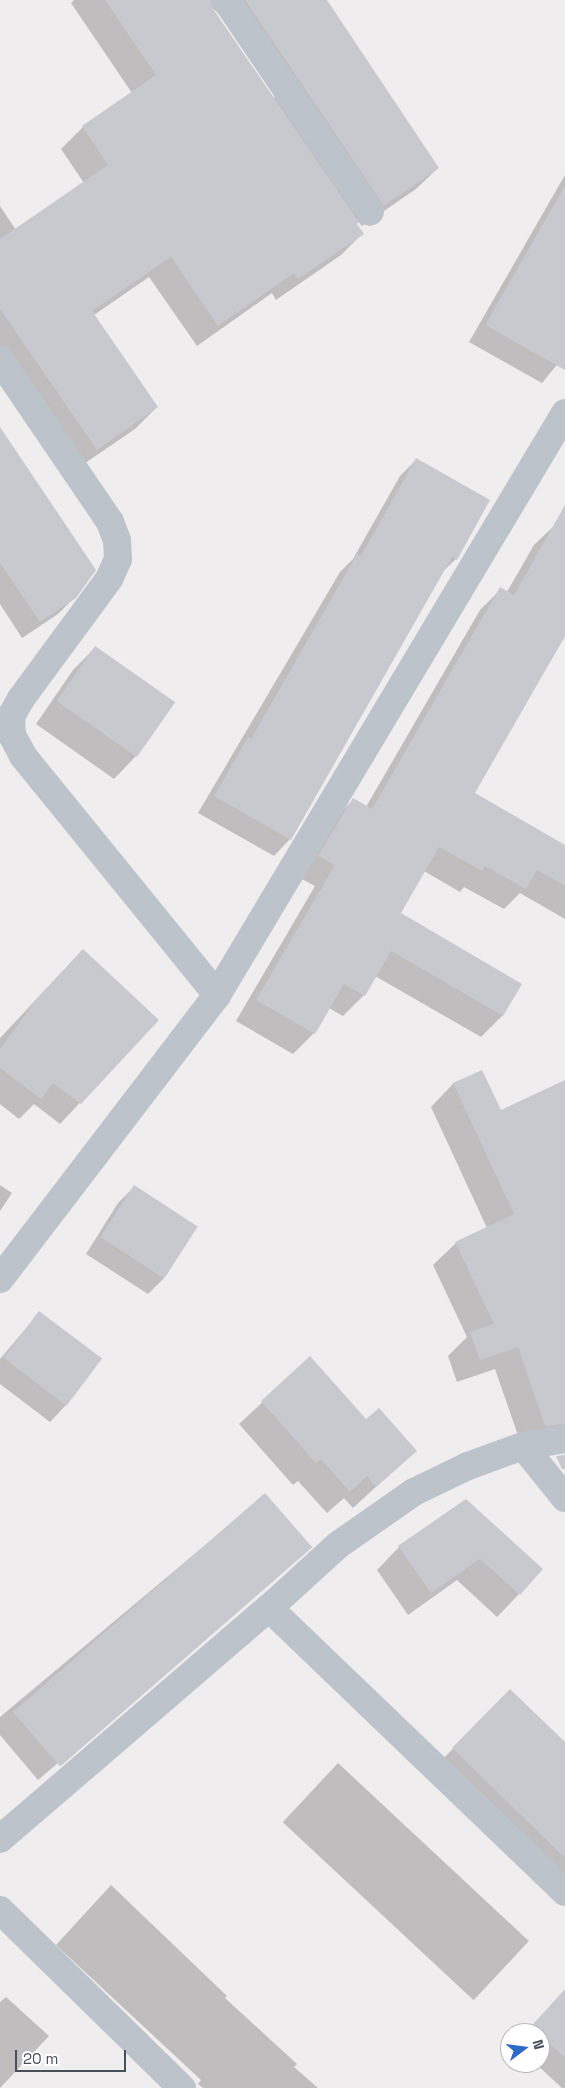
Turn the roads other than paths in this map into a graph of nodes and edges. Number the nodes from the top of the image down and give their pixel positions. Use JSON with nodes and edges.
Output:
{"nodes":[{"id":1,"x":226,"y":0,"type":"edge"},
{"id":2,"x":370,"y":212,"type":"dead end"},
{"id":3,"x":0,"y":360,"type":"edge"},
{"id":4,"x":565,"y":414,"type":"edge"},
{"id":5,"x":556,"y":450,"type":"edge"},
{"id":6,"x":217,"y":995,"type":"junction"},
{"id":7,"x":0,"y":1279,"type":"edge"},
{"id":8,"x":565,"y":1439,"type":"edge"},
{"id":9,"x":522,"y":1446,"type":"junction"},
{"id":10,"x":565,"y":1498,"type":"edge"},
{"id":11,"x":269,"y":1608,"type":"junction"},
{"id":12,"x":0,"y":1839,"type":"edge"},
{"id":13,"x":565,"y":1892,"type":"edge"},
{"id":14,"x":0,"y":1910,"type":"edge"},
{"id":15,"x":182,"y":2088,"type":"edge"}],
"edges":[{"from":1,"to":2,"type":"street"},
{"from":3,"to":6,"type":"street"},
{"from":4,"to":5,"type":"street"},
{"from":5,"to":6,"type":"street"},
{"from":6,"to":7,"type":"street"},
{"from":8,"to":9,"type":"street"},
{"from":9,"to":10,"type":"street"},
{"from":9,"to":11,"type":"street"},
{"from":11,"to":12,"type":"street"},
{"from":11,"to":13,"type":"street"},
{"from":14,"to":15,"type":"street"}]}
